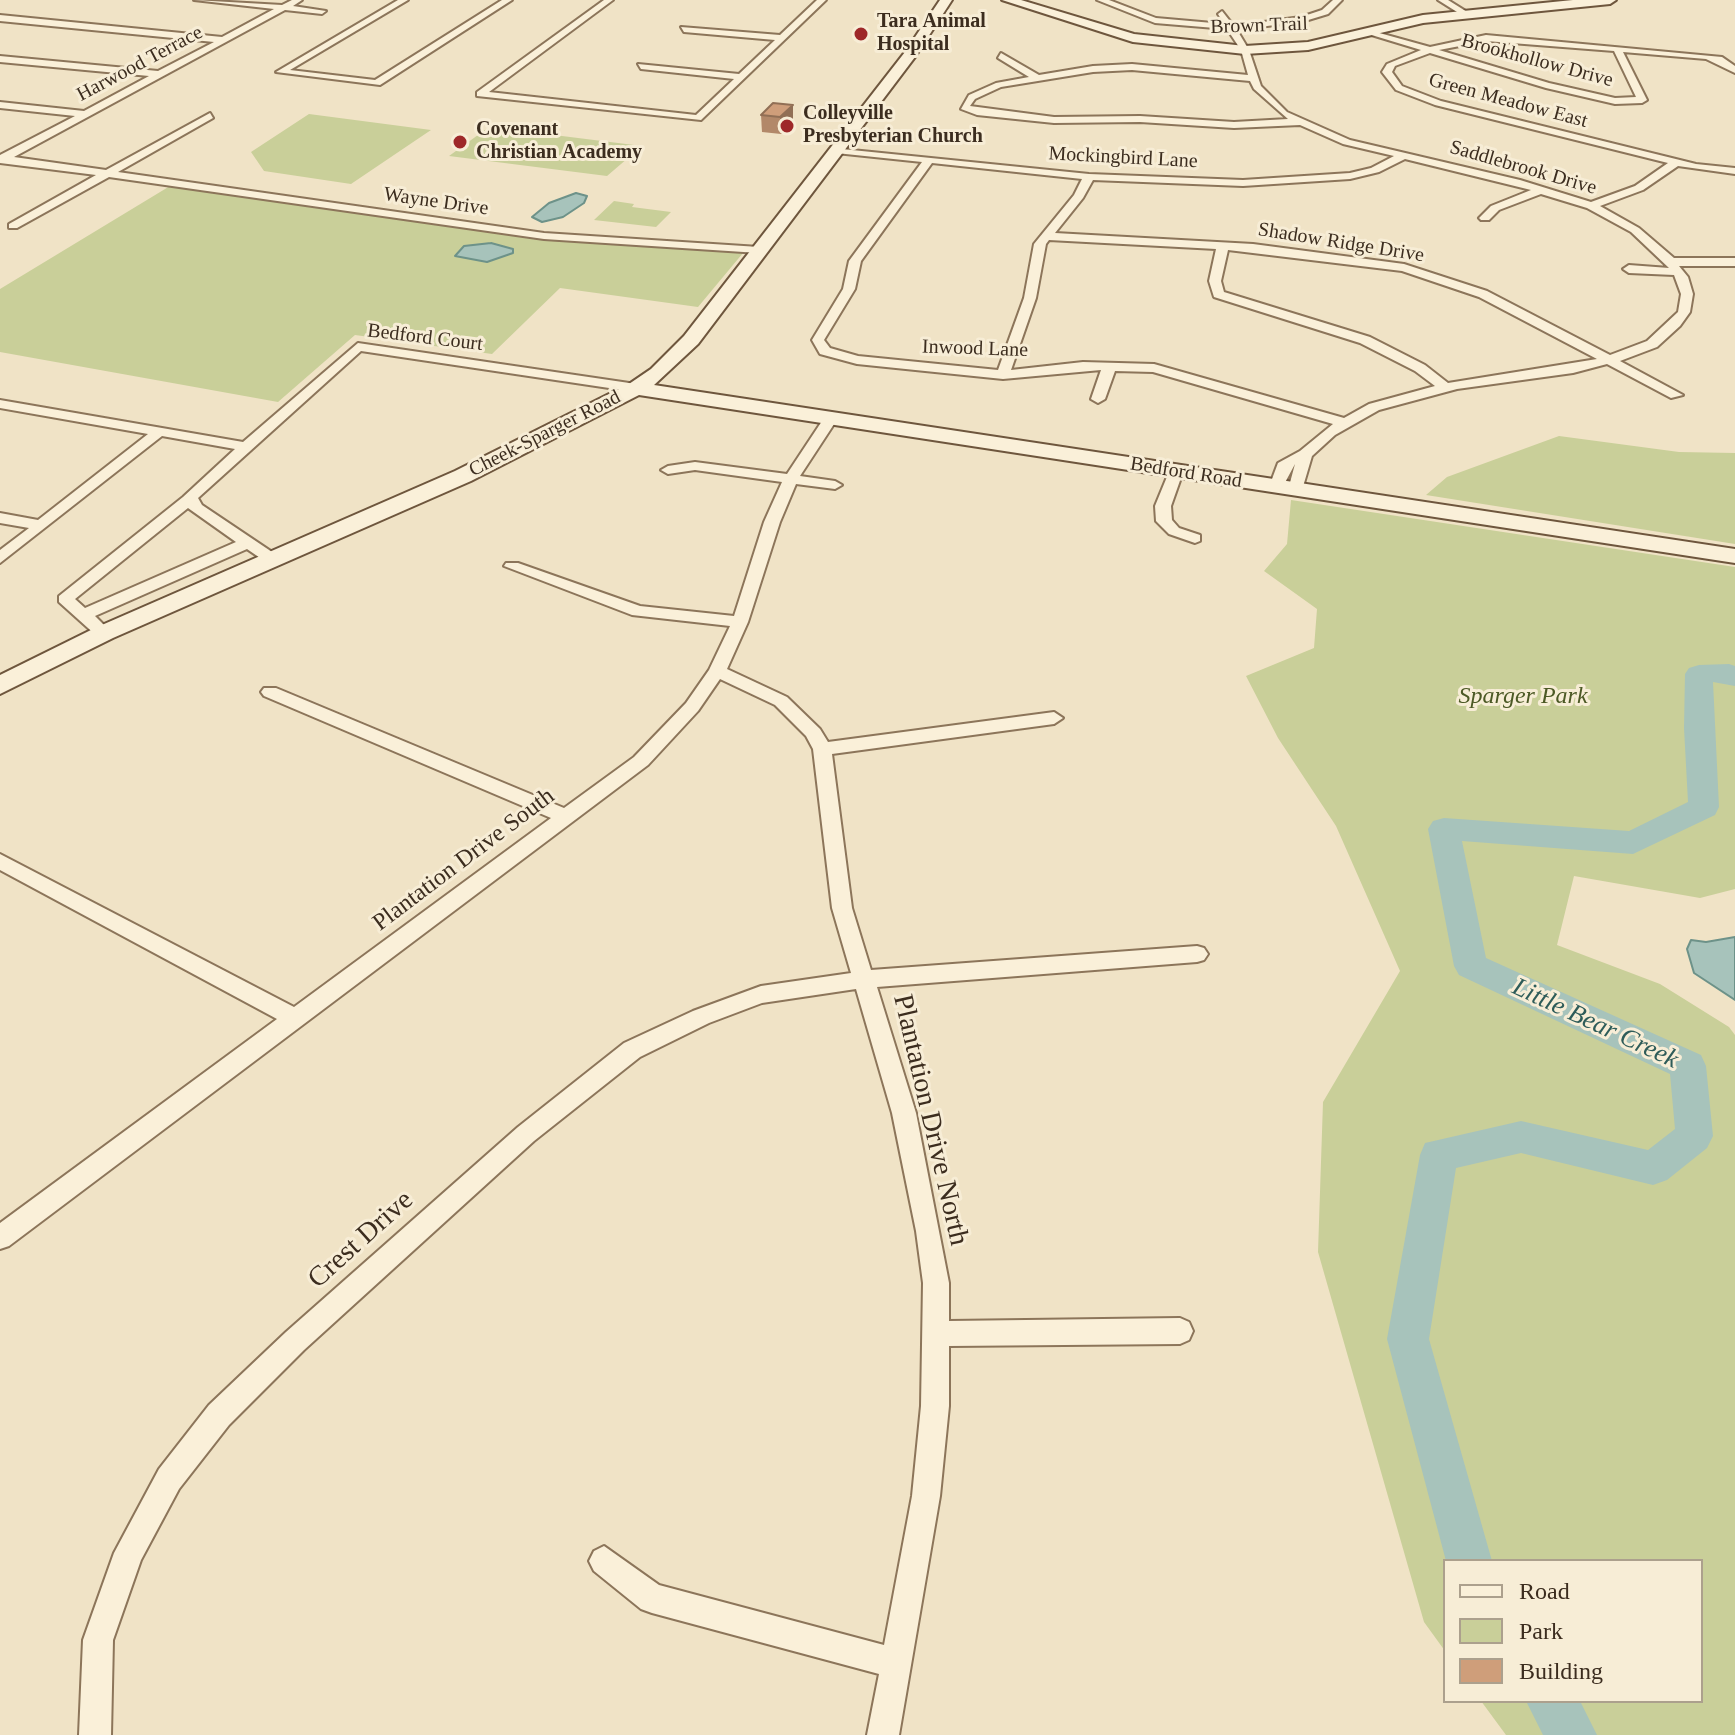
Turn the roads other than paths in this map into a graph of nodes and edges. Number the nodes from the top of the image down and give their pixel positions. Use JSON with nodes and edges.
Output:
{"nodes":[{"id":1,"x":198,"y":0,"type":"edge"},
{"id":2,"x":298,"y":0,"type":"edge"},
{"id":3,"x":404,"y":0,"type":"edge"},
{"id":4,"x":508,"y":0,"type":"edge"},
{"id":5,"x":609,"y":0,"type":"edge"},
{"id":6,"x":822,"y":0,"type":"edge"},
{"id":7,"x":946,"y":0,"type":"edge"},
{"id":8,"x":1008,"y":0,"type":"edge"},
{"id":9,"x":1101,"y":0,"type":"edge"},
{"id":10,"x":1338,"y":0,"type":"edge"},
{"id":11,"x":1442,"y":0,"type":"edge"},
{"id":12,"x":1538,"y":0,"type":"edge"},
{"id":13,"x":1610,"y":0,"type":"edge"},
{"id":14,"x":1556,"y":4,"type":"edge"},
{"id":15,"x":283,"y":8,"type":"junction"},
{"id":16,"x":322,"y":11,"type":"dead end"},
{"id":17,"x":1222,"y":14,"type":"dead end"},
{"id":18,"x":1468,"y":15,"type":"junction"},
{"id":19,"x":0,"y":18,"type":"edge"},
{"id":20,"x":684,"y":29,"type":"dead end"},
{"id":21,"x":1230,"y":30,"type":"junction"},
{"id":22,"x":1368,"y":31,"type":"junction"},
{"id":23,"x":782,"y":38,"type":"junction"},
{"id":24,"x":223,"y":40,"type":"junction"},
{"id":25,"x":1617,"y":48,"type":"junction"},
{"id":26,"x":1429,"y":51,"type":"junction"},
{"id":27,"x":1242,"y":54,"type":"junction"},
{"id":28,"x":1001,"y":56,"type":"dead end"},
{"id":29,"x":0,"y":59,"type":"edge"},
{"id":30,"x":641,"y":66,"type":"dead end"},
{"id":31,"x":1735,"y":70,"type":"edge"},
{"id":32,"x":158,"y":74,"type":"junction"},
{"id":33,"x":742,"y":77,"type":"junction"},
{"id":34,"x":1036,"y":77,"type":"junction"},
{"id":35,"x":1253,"y":78,"type":"junction"},
{"id":36,"x":0,"y":105,"type":"edge"},
{"id":37,"x":85,"y":114,"type":"junction"},
{"id":38,"x":210,"y":116,"type":"dead end"},
{"id":39,"x":1298,"y":122,"type":"junction"},
{"id":40,"x":836,"y":150,"type":"junction"},
{"id":41,"x":1404,"y":155,"type":"junction"},
{"id":42,"x":1,"y":159,"type":"edge"},
{"id":43,"x":929,"y":160,"type":"junction"},
{"id":44,"x":1676,"y":162,"type":"junction"},
{"id":45,"x":1735,"y":171,"type":"edge"},
{"id":46,"x":109,"y":173,"type":"junction"},
{"id":47,"x":1089,"y":177,"type":"junction"},
{"id":48,"x":1541,"y":190,"type":"junction"},
{"id":49,"x":1591,"y":206,"type":"junction"},
{"id":50,"x":1485,"y":218,"type":"dead end"},
{"id":51,"x":13,"y":226,"type":"dead end"},
{"id":52,"x":1045,"y":236,"type":"junction"},
{"id":53,"x":1223,"y":245,"type":"junction"},
{"id":54,"x":759,"y":250,"type":"junction"},
{"id":55,"x":1735,"y":262,"type":"edge"},
{"id":56,"x":1675,"y":267,"type":"junction"},
{"id":57,"x":1629,"y":269,"type":"dead end"},
{"id":58,"x":1611,"y":360,"type":"junction"},
{"id":59,"x":1110,"y":365,"type":"junction"},
{"id":60,"x":1003,"y":375,"type":"junction"},
{"id":61,"x":636,"y":388,"type":"junction"},
{"id":62,"x":1446,"y":388,"type":"junction"},
{"id":63,"x":1676,"y":395,"type":"dead end"},
{"id":64,"x":1098,"y":399,"type":"dead end"},
{"id":65,"x":0,"y":404,"type":"edge"},
{"id":66,"x":831,"y":418,"type":"junction"},
{"id":67,"x":1344,"y":423,"type":"junction"},
{"id":68,"x":159,"y":432,"type":"junction"},
{"id":69,"x":244,"y":446,"type":"junction"},
{"id":70,"x":668,"y":470,"type":"dead end"},
{"id":71,"x":1176,"y":472,"type":"junction"},
{"id":72,"x":791,"y":479,"type":"junction"},
{"id":73,"x":835,"y":485,"type":"dead end"},
{"id":74,"x":1285,"y":488,"type":"junction"},
{"id":75,"x":190,"y":499,"type":"junction"},
{"id":76,"x":0,"y":518,"type":"edge"},
{"id":77,"x":41,"y":525,"type":"junction"},
{"id":78,"x":1195,"y":538,"type":"dead end"},
{"id":79,"x":249,"y":542,"type":"junction"},
{"id":80,"x":1735,"y":556,"type":"edge"},
{"id":81,"x":0,"y":558,"type":"edge"},
{"id":82,"x":272,"y":559,"type":"junction"},
{"id":83,"x":512,"y":566,"type":"dead end"},
{"id":84,"x":83,"y":615,"type":"junction"},
{"id":85,"x":740,"y":622,"type":"junction"},
{"id":86,"x":104,"y":633,"type":"junction"},
{"id":87,"x":717,"y":671,"type":"junction"},
{"id":88,"x":0,"y":686,"type":"edge"},
{"id":89,"x":270,"y":692,"type":"dead end"},
{"id":90,"x":1054,"y":718,"type":"dead end"},
{"id":91,"x":822,"y":749,"type":"junction"},
{"id":92,"x":564,"y":816,"type":"junction"},
{"id":93,"x":0,"y":861,"type":"edge"},
{"id":94,"x":1197,"y":954,"type":"dead end"},
{"id":95,"x":866,"y":979,"type":"junction"},
{"id":96,"x":296,"y":1019,"type":"junction"},
{"id":97,"x":0,"y":1238,"type":"edge"},
{"id":98,"x":1180,"y":1331,"type":"dead end"},
{"id":99,"x":936,"y":1334,"type":"junction"},
{"id":100,"x":604,"y":1561,"type":"dead end"},
{"id":101,"x":898,"y":1664,"type":"junction"},
{"id":102,"x":95,"y":1735,"type":"edge"},
{"id":103,"x":883,"y":1735,"type":"edge"}],
"edges":[{"from":1,"to":15,"type":"street"},
{"from":2,"to":15,"type":"street","name":"Harwood Terrace"},
{"from":3,"to":4,"type":"street"},
{"from":5,"to":33,"type":"street"},
{"from":6,"to":23,"type":"street"},
{"from":7,"to":40,"type":"street","name":"Cheek-Sparger Road"},
{"from":8,"to":27,"type":"street","name":"Brown Trail"},
{"from":9,"to":21,"type":"street"},
{"from":10,"to":21,"type":"street"},
{"from":11,"to":18,"type":"street"},
{"from":12,"to":14,"type":"street"},
{"from":13,"to":14,"type":"street","name":"Brown Trail"},
{"from":14,"to":18,"type":"street","name":"Brown Trail"},
{"from":15,"to":16,"type":"street"},
{"from":15,"to":24,"type":"street","name":"Harwood Terrace"},
{"from":17,"to":21,"type":"street"},
{"from":18,"to":22,"type":"street","name":"Brown Trail"},
{"from":19,"to":24,"type":"street"},
{"from":20,"to":23,"type":"street"},
{"from":21,"to":27,"type":"street","name":"Saddlebrook Drive"},
{"from":22,"to":26,"type":"street","name":"Brookhollow Drive"},
{"from":22,"to":27,"type":"street","name":"Brown Trail"},
{"from":23,"to":33,"type":"street"},
{"from":24,"to":32,"type":"street","name":"Harwood Terrace"},
{"from":25,"to":26,"type":"street"},
{"from":25,"to":26,"type":"street","name":"Brookhollow Drive"},
{"from":25,"to":31,"type":"street"},
{"from":26,"to":44,"type":"street","name":"Green Meadow East"},
{"from":27,"to":35,"type":"street","name":"Saddlebrook Drive"},
{"from":28,"to":34,"type":"street"},
{"from":29,"to":32,"type":"street"},
{"from":30,"to":33,"type":"street"},
{"from":32,"to":37,"type":"street","name":"Harwood Terrace"},
{"from":34,"to":35,"type":"street"},
{"from":34,"to":39,"type":"street"},
{"from":35,"to":39,"type":"street","name":"Saddlebrook Drive"},
{"from":36,"to":37,"type":"street"},
{"from":37,"to":42,"type":"street","name":"Harwood Terrace"},
{"from":38,"to":46,"type":"street"},
{"from":39,"to":41,"type":"street","name":"Saddlebrook Drive"},
{"from":40,"to":43,"type":"street","name":"Mockingbird Lane"},
{"from":40,"to":54,"type":"street","name":"Cheek-Sparger Road"},
{"from":41,"to":47,"type":"street","name":"Mockingbird Lane"},
{"from":41,"to":48,"type":"street","name":"Saddlebrook Drive"},
{"from":42,"to":46,"type":"street","name":"Wayne Drive"},
{"from":43,"to":47,"type":"street","name":"Mockingbird Lane"},
{"from":43,"to":60,"type":"street","name":"Inwood Lane"},
{"from":44,"to":45,"type":"street"},
{"from":44,"to":49,"type":"street"},
{"from":46,"to":51,"type":"street"},
{"from":46,"to":54,"type":"street","name":"Wayne Drive"},
{"from":47,"to":52,"type":"street"},
{"from":48,"to":49,"type":"street","name":"Saddlebrook Drive"},
{"from":48,"to":50,"type":"street"},
{"from":49,"to":56,"type":"street","name":"Saddlebrook Drive"},
{"from":52,"to":53,"type":"street","name":"Shadow Ridge Drive"},
{"from":52,"to":60,"type":"street"},
{"from":53,"to":58,"type":"street","name":"Shadow Ridge Drive"},
{"from":53,"to":62,"type":"street"},
{"from":54,"to":61,"type":"street","name":"Cheek-Sparger Road"},
{"from":55,"to":56,"type":"street"},
{"from":56,"to":57,"type":"street"},
{"from":56,"to":58,"type":"street"},
{"from":58,"to":62,"type":"street"},
{"from":58,"to":63,"type":"street","name":"Shadow Ridge Drive"},
{"from":59,"to":60,"type":"street","name":"Inwood Lane"},
{"from":59,"to":64,"type":"street"},
{"from":59,"to":67,"type":"street","name":"Inwood Lane"},
{"from":61,"to":66,"type":"street","name":"Bedford Road"},
{"from":61,"to":69,"type":"street","name":"Bedford Court"},
{"from":61,"to":82,"type":"street","name":"Cheek-Sparger Road"},
{"from":62,"to":67,"type":"street"},
{"from":65,"to":68,"type":"street"},
{"from":66,"to":71,"type":"street","name":"Bedford Road"},
{"from":66,"to":72,"type":"street","name":"Plantation Drive South"},
{"from":67,"to":74,"type":"street"},
{"from":68,"to":69,"type":"street"},
{"from":68,"to":77,"type":"street"},
{"from":69,"to":75,"type":"street","name":"Bedford Court"},
{"from":70,"to":72,"type":"street"},
{"from":71,"to":74,"type":"street","name":"Bedford Road"},
{"from":71,"to":78,"type":"street"},
{"from":72,"to":73,"type":"street"},
{"from":72,"to":85,"type":"street","name":"Plantation Drive South"},
{"from":74,"to":80,"type":"street","name":"Bedford Road"},
{"from":75,"to":79,"type":"street"},
{"from":75,"to":84,"type":"street","name":"Bedford Court"},
{"from":76,"to":77,"type":"street"},
{"from":77,"to":81,"type":"street"},
{"from":79,"to":82,"type":"street"},
{"from":79,"to":84,"type":"street"},
{"from":82,"to":86,"type":"street","name":"Cheek-Sparger Road"},
{"from":83,"to":85,"type":"street"},
{"from":84,"to":86,"type":"street"},
{"from":85,"to":87,"type":"street","name":"Plantation Drive South"},
{"from":86,"to":88,"type":"street","name":"Cheek-Sparger Road"},
{"from":87,"to":91,"type":"street"},
{"from":87,"to":92,"type":"street","name":"Plantation Drive South"},
{"from":89,"to":92,"type":"street"},
{"from":90,"to":91,"type":"street"},
{"from":91,"to":95,"type":"street","name":"Plantation Drive North"},
{"from":92,"to":96,"type":"street","name":"Plantation Drive South"},
{"from":93,"to":96,"type":"street"},
{"from":94,"to":95,"type":"street","name":"Crest Drive"},
{"from":95,"to":99,"type":"street","name":"Plantation Drive North"},
{"from":95,"to":102,"type":"street","name":"Crest Drive"},
{"from":96,"to":97,"type":"street","name":"Plantation Drive South"},
{"from":98,"to":99,"type":"street"},
{"from":99,"to":101,"type":"street","name":"Plantation Drive North"},
{"from":100,"to":101,"type":"street"},
{"from":101,"to":103,"type":"street","name":"Plantation Drive North"}]}
